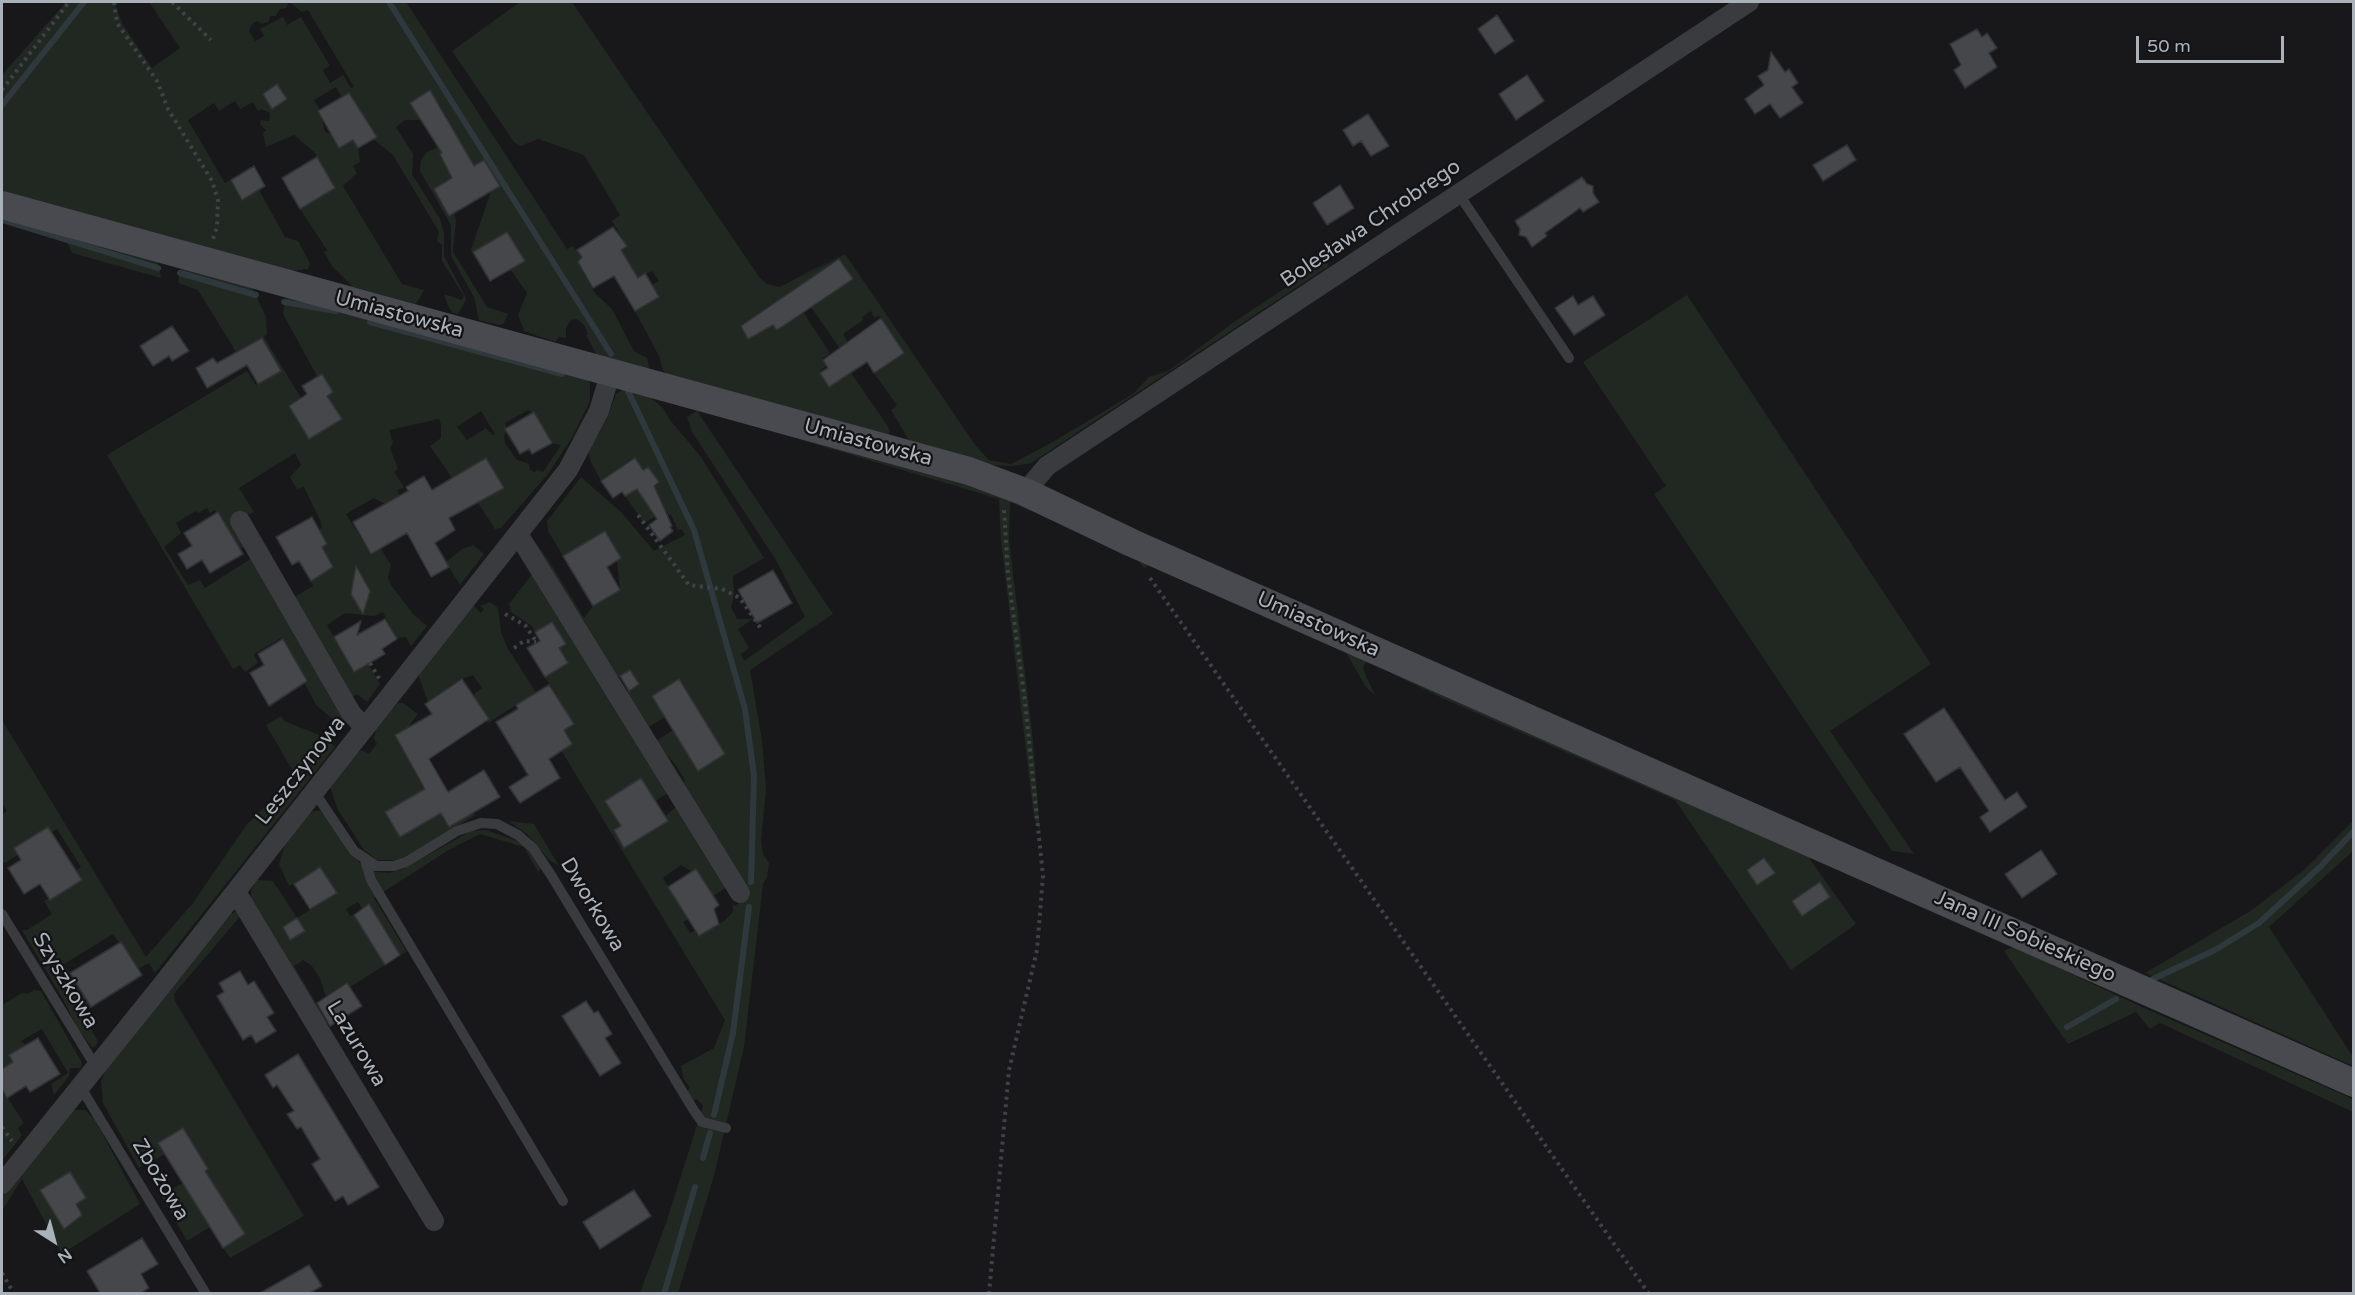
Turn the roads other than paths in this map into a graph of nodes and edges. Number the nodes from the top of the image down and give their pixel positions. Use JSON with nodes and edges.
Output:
{"nodes":[{"id":1,"x":1749,"y":2,"type":"edge"},
{"id":2,"x":1458,"y":193,"type":"junction"},
{"id":3,"x":2,"y":205,"type":"edge"},
{"id":4,"x":1569,"y":357,"type":"dead end"},
{"id":5,"x":611,"y":371,"type":"junction"},
{"id":6,"x":1016,"y":489,"type":"junction"},
{"id":7,"x":240,"y":521,"type":"dead end"},
{"id":8,"x":518,"y":534,"type":"junction"},
{"id":9,"x":365,"y":728,"type":"junction"},
{"id":10,"x":1696,"y":791,"type":"joint"},
{"id":11,"x":315,"y":793,"type":"junction"},
{"id":12,"x":365,"y":860,"type":"junction"},
{"id":13,"x":236,"y":891,"type":"junction"},
{"id":14,"x":740,"y":893,"type":"dead end"},
{"id":15,"x":2,"y":914,"type":"edge"},
{"id":16,"x":96,"y":1067,"type":"junction"},
{"id":17,"x":2354,"y":1083,"type":"edge"},
{"id":18,"x":80,"y":1086,"type":"junction"},
{"id":19,"x":726,"y":1128,"type":"dead end"},
{"id":20,"x":2,"y":1184,"type":"edge"},
{"id":21,"x":563,"y":1201,"type":"dead end"},
{"id":22,"x":434,"y":1221,"type":"dead end"},
{"id":23,"x":206,"y":1293,"type":"edge"}],
"edges":[{"from":1,"to":2,"type":"street","name":"Bolesława Chrobrego"},
{"from":2,"to":4,"type":"lane"},
{"from":2,"to":6,"type":"street","name":"Bolesława Chrobrego"},
{"from":3,"to":5,"type":"main road","name":"Umiastowska"},
{"from":5,"to":6,"type":"main road","name":"Umiastowska"},
{"from":5,"to":8,"type":"street","name":"Leszczynowa"},
{"from":6,"to":10,"type":"main road","name":"Umiastowska"},
{"from":7,"to":9,"type":"street"},
{"from":8,"to":9,"type":"street","name":"Leszczynowa"},
{"from":8,"to":14,"type":"street"},
{"from":9,"to":11,"type":"street","name":"Leszczynowa"},
{"from":10,"to":17,"type":"main road","name":"Jana III Sobieskiego"},
{"from":11,"to":12,"type":"lane"},
{"from":11,"to":13,"type":"street","name":"Leszczynowa"},
{"from":12,"to":19,"type":"lane","name":"Dworkowa"},
{"from":12,"to":21,"type":"lane"},
{"from":13,"to":16,"type":"street","name":"Leszczynowa"},
{"from":13,"to":22,"type":"street","name":"Lazurowa"},
{"from":15,"to":16,"type":"lane","name":"Szyszkowa"},
{"from":16,"to":18,"type":"street","name":"Leszczynowa"},
{"from":18,"to":20,"type":"street","name":"Leszczynowa"},
{"from":18,"to":23,"type":"lane","name":"Zbożowa"}]}
